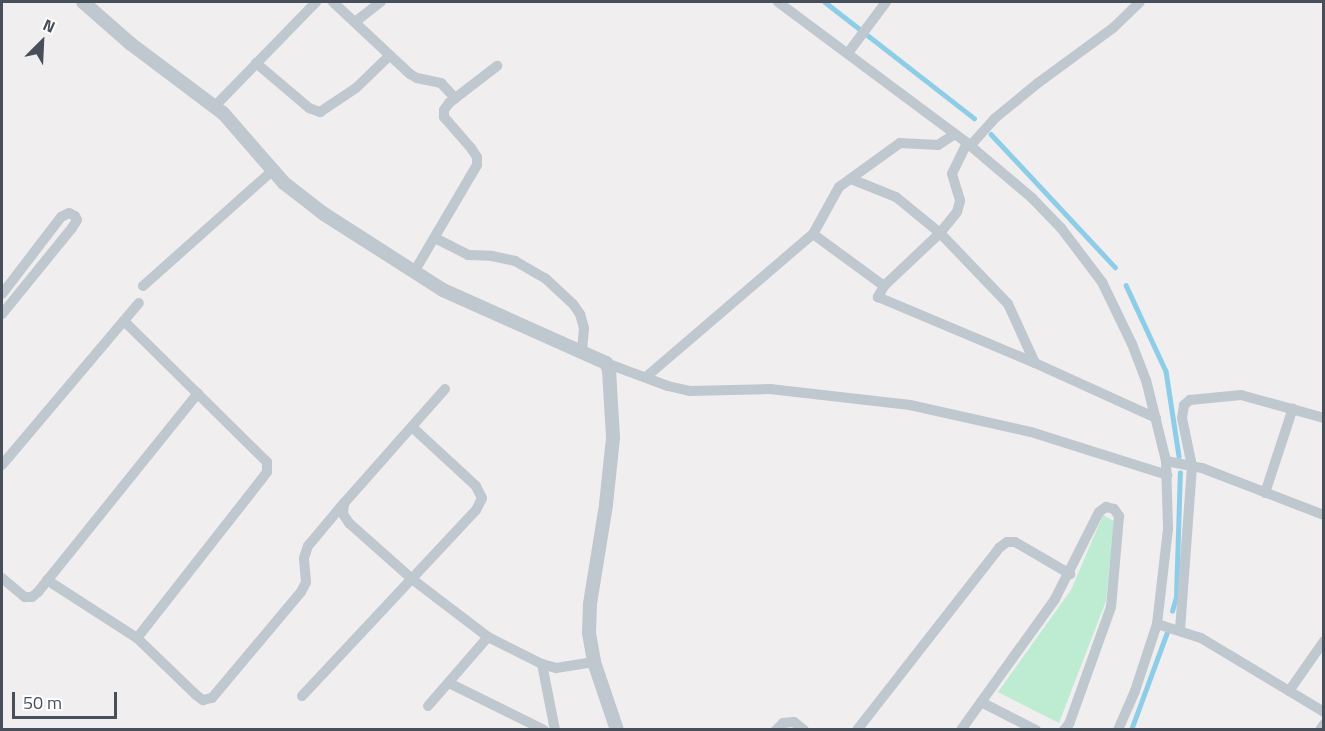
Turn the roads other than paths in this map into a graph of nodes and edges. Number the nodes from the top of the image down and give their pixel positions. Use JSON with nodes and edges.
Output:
{"nodes":[{"id":1,"x":83,"y":2,"type":"edge"},
{"id":2,"x":316,"y":2,"type":"edge"},
{"id":3,"x":333,"y":2,"type":"edge"},
{"id":4,"x":381,"y":2,"type":"edge"},
{"id":5,"x":778,"y":2,"type":"edge"},
{"id":6,"x":886,"y":2,"type":"edge"},
{"id":7,"x":1140,"y":2,"type":"edge"},
{"id":8,"x":355,"y":22,"type":"junction"},
{"id":9,"x":848,"y":53,"type":"junction"},
{"id":10,"x":390,"y":55,"type":"junction"},
{"id":11,"x":256,"y":63,"type":"junction"},
{"id":12,"x":497,"y":66,"type":"dead end"},
{"id":13,"x":455,"y":98,"type":"junction"},
{"id":14,"x":215,"y":106,"type":"junction"},
{"id":15,"x":955,"y":134,"type":"junction"},
{"id":16,"x":968,"y":144,"type":"junction"},
{"id":17,"x":273,"y":170,"type":"junction"},
{"id":18,"x":851,"y":179,"type":"junction"},
{"id":19,"x":940,"y":233,"type":"junction"},
{"id":20,"x":813,"y":234,"type":"junction"},
{"id":21,"x":435,"y":238,"type":"junction"},
{"id":22,"x":414,"y":272,"type":"junction"},
{"id":23,"x":143,"y":286,"type":"dead end"},
{"id":24,"x":884,"y":286,"type":"junction"},
{"id":25,"x":2,"y":294,"type":"edge"},
{"id":26,"x":139,"y":303,"type":"dead end"},
{"id":27,"x":2,"y":314,"type":"edge"},
{"id":28,"x":124,"y":321,"type":"junction"},
{"id":29,"x":582,"y":350,"type":"junction"},
{"id":30,"x":606,"y":363,"type":"junction"},
{"id":31,"x":1035,"y":363,"type":"junction"},
{"id":32,"x":646,"y":377,"type":"junction"},
{"id":33,"x":445,"y":389,"type":"dead end"},
{"id":34,"x":198,"y":393,"type":"junction"},
{"id":35,"x":1293,"y":408,"type":"junction"},
{"id":36,"x":1156,"y":417,"type":"junction"},
{"id":37,"x":1323,"y":418,"type":"edge"},
{"id":38,"x":412,"y":427,"type":"junction"},
{"id":39,"x":1166,"y":461,"type":"junction"},
{"id":40,"x":2,"y":465,"type":"edge"},
{"id":41,"x":1192,"y":466,"type":"junction"},
{"id":42,"x":1167,"y":476,"type":"junction"},
{"id":43,"x":1265,"y":493,"type":"junction"},
{"id":44,"x":344,"y":503,"type":"junction"},
{"id":45,"x":1323,"y":515,"type":"edge"},
{"id":46,"x":1070,"y":574,"type":"junction"},
{"id":47,"x":2,"y":578,"type":"edge"},
{"id":48,"x":412,"y":579,"type":"junction"},
{"id":49,"x":47,"y":580,"type":"junction"},
{"id":50,"x":1157,"y":624,"type":"junction"},
{"id":51,"x":1180,"y":630,"type":"junction"},
{"id":52,"x":488,"y":637,"type":"junction"},
{"id":53,"x":137,"y":638,"type":"junction"},
{"id":54,"x":1323,"y":641,"type":"edge"},
{"id":55,"x":594,"y":662,"type":"junction"},
{"id":56,"x":542,"y":664,"type":"junction"},
{"id":57,"x":449,"y":683,"type":"junction"},
{"id":58,"x":1288,"y":691,"type":"junction"},
{"id":59,"x":302,"y":696,"type":"dead end"},
{"id":60,"x":981,"y":702,"type":"junction"},
{"id":61,"x":428,"y":706,"type":"dead end"},
{"id":62,"x":1323,"y":712,"type":"edge"},
{"id":63,"x":1323,"y":724,"type":"edge"},
{"id":64,"x":544,"y":729,"type":"edge"},
{"id":65,"x":555,"y":729,"type":"edge"},
{"id":66,"x":617,"y":729,"type":"edge"},
{"id":67,"x":776,"y":729,"type":"edge"},
{"id":68,"x":804,"y":729,"type":"edge"},
{"id":69,"x":857,"y":729,"type":"edge"},
{"id":70,"x":961,"y":729,"type":"edge"},
{"id":71,"x":1036,"y":729,"type":"edge"},
{"id":72,"x":1064,"y":729,"type":"edge"},
{"id":73,"x":1118,"y":729,"type":"edge"},
{"id":74,"x":1320,"y":729,"type":"edge"}],
"edges":[{"from":1,"to":14,"type":"street"},
{"from":2,"to":11,"type":"street"},
{"from":3,"to":8,"type":"street"},
{"from":4,"to":8,"type":"street"},
{"from":5,"to":9,"type":"street"},
{"from":6,"to":9,"type":"street"},
{"from":7,"to":16,"type":"street"},
{"from":8,"to":10,"type":"street"},
{"from":9,"to":15,"type":"street"},
{"from":10,"to":11,"type":"street"},
{"from":10,"to":13,"type":"street"},
{"from":11,"to":14,"type":"street"},
{"from":12,"to":13,"type":"street"},
{"from":13,"to":21,"type":"street"},
{"from":14,"to":17,"type":"street"},
{"from":15,"to":16,"type":"street"},
{"from":15,"to":18,"type":"street"},
{"from":16,"to":19,"type":"street"},
{"from":16,"to":36,"type":"street"},
{"from":17,"to":22,"type":"street"},
{"from":17,"to":23,"type":"street"},
{"from":18,"to":19,"type":"street"},
{"from":18,"to":20,"type":"street"},
{"from":19,"to":24,"type":"street"},
{"from":19,"to":31,"type":"street"},
{"from":20,"to":24,"type":"street"},
{"from":20,"to":32,"type":"street"},
{"from":21,"to":22,"type":"street"},
{"from":21,"to":29,"type":"street"},
{"from":22,"to":29,"type":"street"},
{"from":24,"to":31,"type":"street"},
{"from":25,"to":27,"type":"street"},
{"from":26,"to":28,"type":"street"},
{"from":28,"to":34,"type":"street"},
{"from":28,"to":40,"type":"street"},
{"from":29,"to":30,"type":"street"},
{"from":30,"to":32,"type":"street"},
{"from":30,"to":55,"type":"street"},
{"from":31,"to":36,"type":"street"},
{"from":32,"to":42,"type":"street"},
{"from":33,"to":38,"type":"street"},
{"from":34,"to":49,"type":"street"},
{"from":34,"to":53,"type":"street"},
{"from":35,"to":37,"type":"street"},
{"from":35,"to":41,"type":"street"},
{"from":35,"to":43,"type":"street"},
{"from":36,"to":39,"type":"street"},
{"from":38,"to":44,"type":"street"},
{"from":38,"to":48,"type":"street"},
{"from":39,"to":41,"type":"street"},
{"from":39,"to":42,"type":"street"},
{"from":41,"to":43,"type":"street"},
{"from":41,"to":51,"type":"street"},
{"from":42,"to":50,"type":"street"},
{"from":43,"to":45,"type":"street"},
{"from":44,"to":48,"type":"street"},
{"from":44,"to":53,"type":"street"},
{"from":46,"to":60,"type":"street"},
{"from":46,"to":69,"type":"street"},
{"from":46,"to":72,"type":"street"},
{"from":47,"to":49,"type":"street"},
{"from":48,"to":52,"type":"street"},
{"from":48,"to":59,"type":"street"},
{"from":49,"to":53,"type":"street"},
{"from":50,"to":51,"type":"street"},
{"from":50,"to":73,"type":"street"},
{"from":51,"to":58,"type":"street"},
{"from":52,"to":56,"type":"street"},
{"from":52,"to":57,"type":"street"},
{"from":54,"to":58,"type":"street"},
{"from":55,"to":56,"type":"street"},
{"from":55,"to":66,"type":"street"},
{"from":56,"to":65,"type":"street"},
{"from":57,"to":61,"type":"street"},
{"from":57,"to":64,"type":"street"},
{"from":58,"to":62,"type":"street"},
{"from":60,"to":70,"type":"street"},
{"from":60,"to":71,"type":"street"},
{"from":63,"to":74,"type":"street"},
{"from":67,"to":68,"type":"street"}]}
